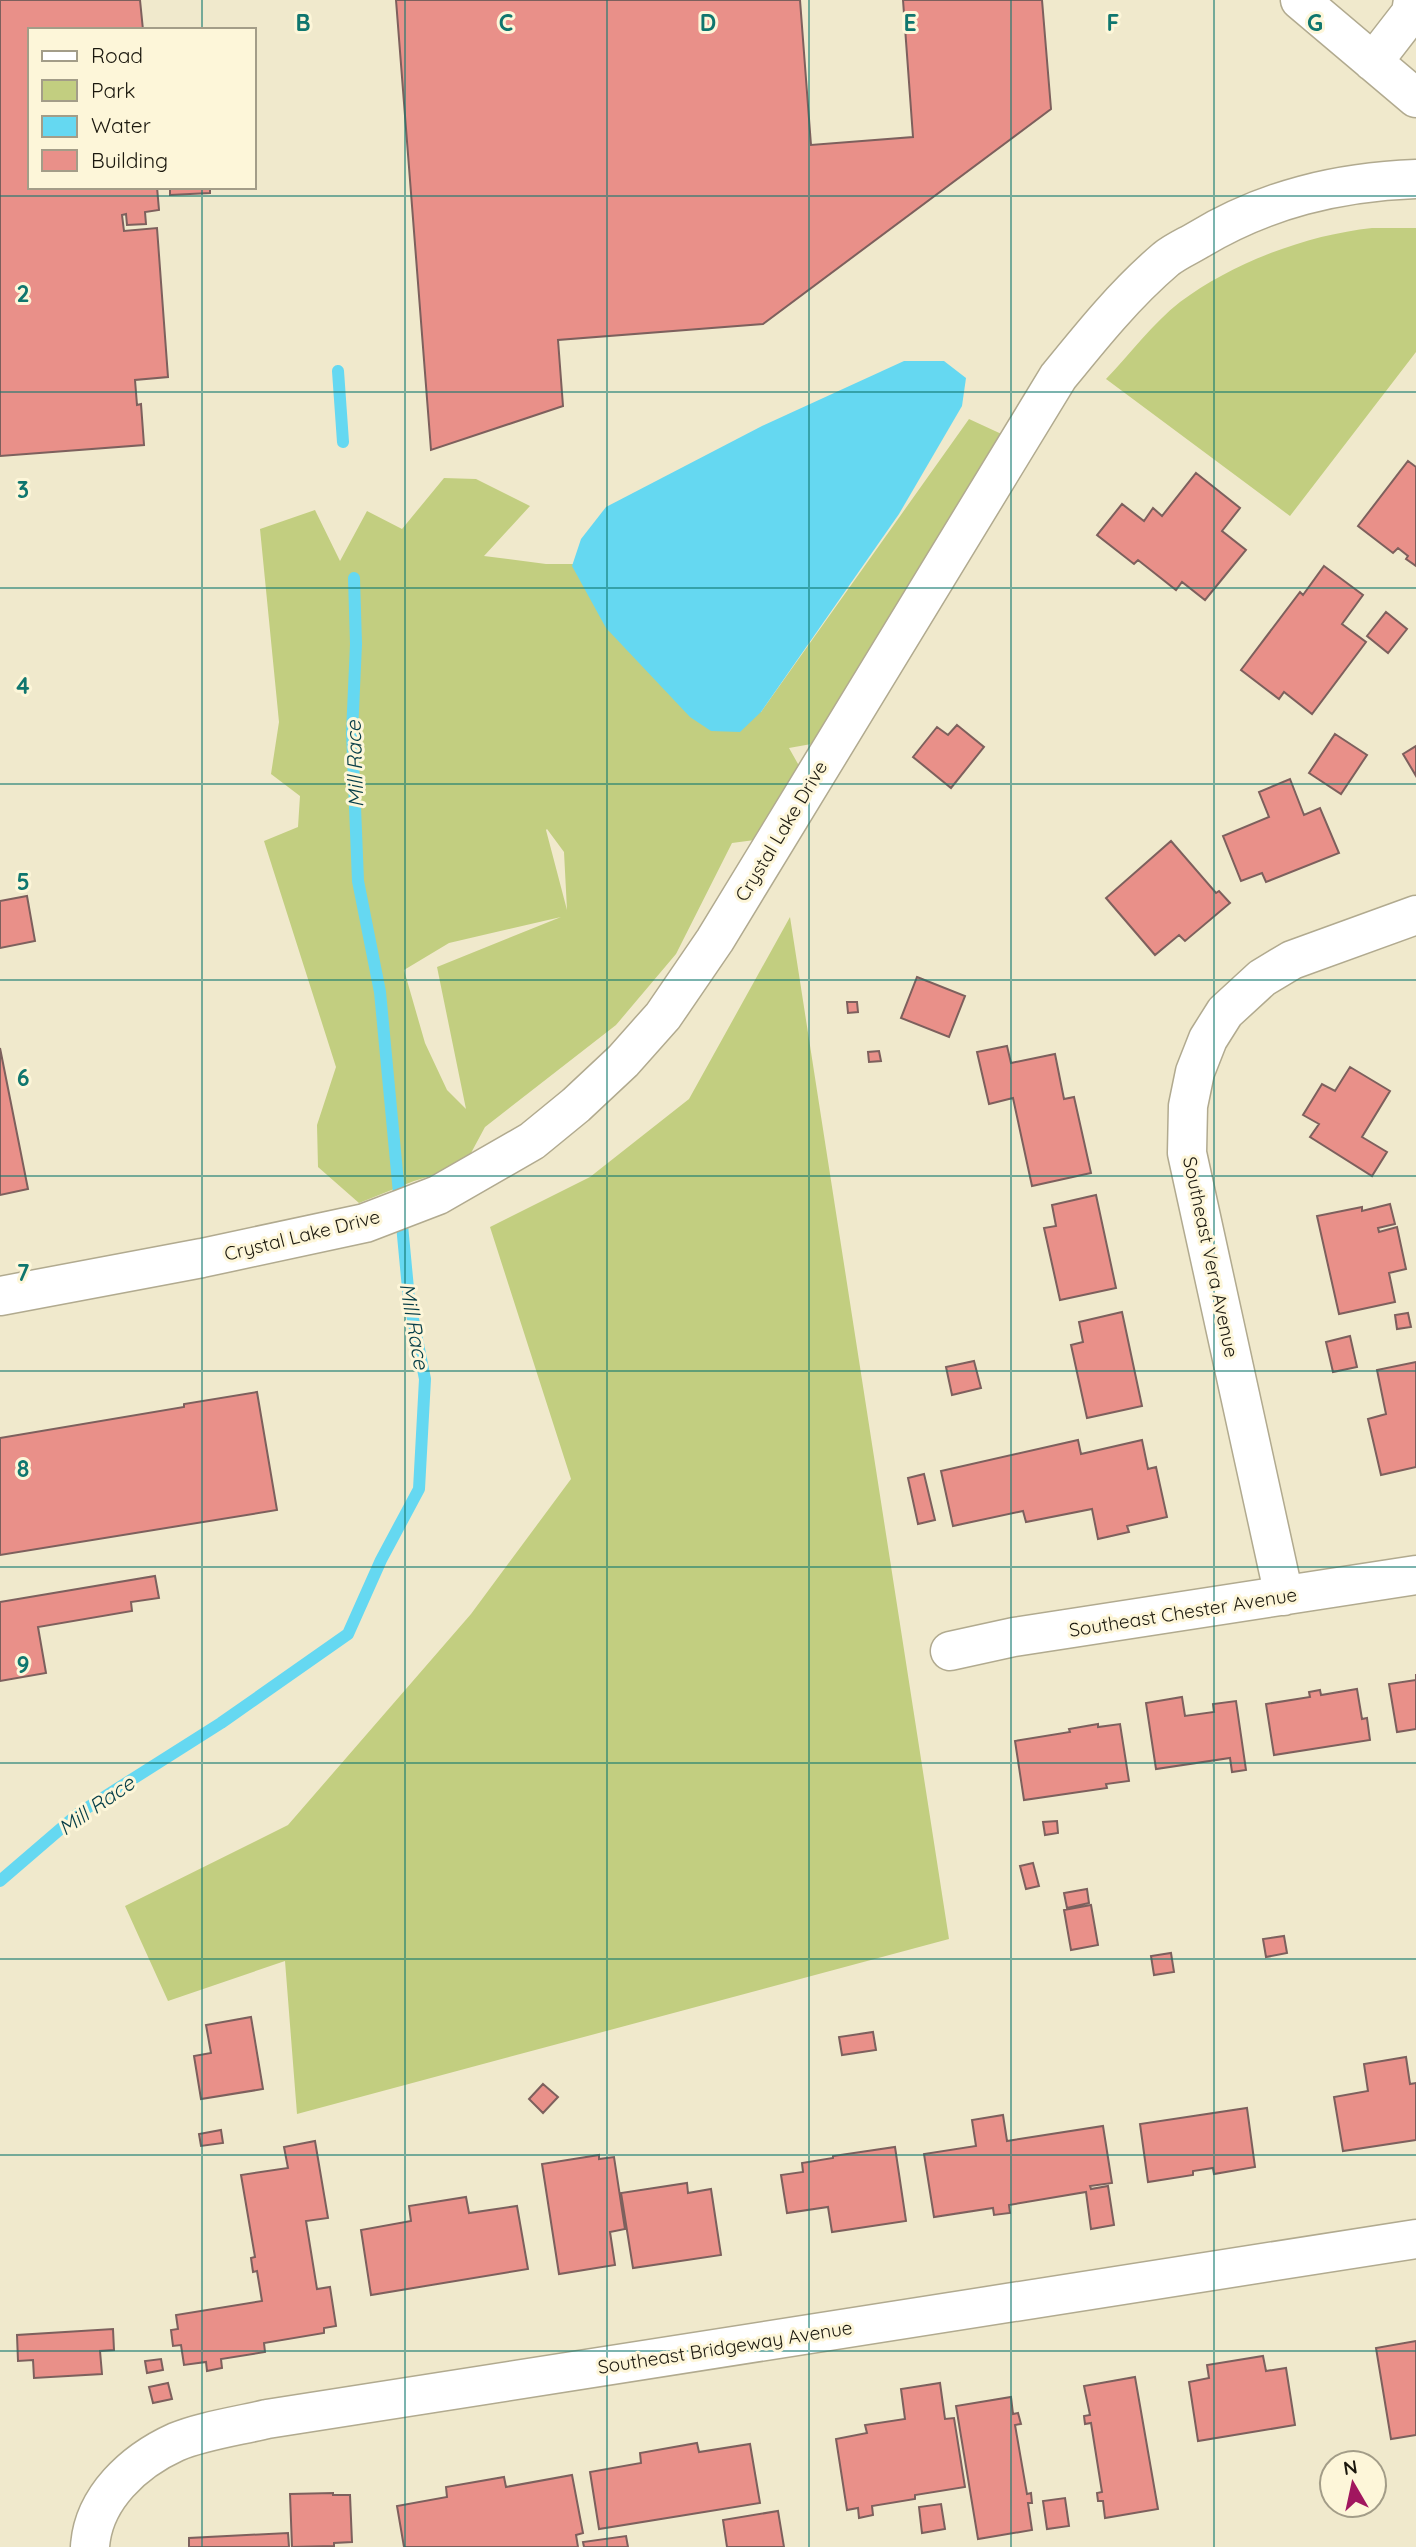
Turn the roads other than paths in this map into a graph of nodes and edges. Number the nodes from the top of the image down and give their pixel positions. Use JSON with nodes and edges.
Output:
{"nodes":[{"id":1,"x":1300,"y":0,"type":"edge"},
{"id":2,"x":1413,"y":0,"type":"edge"},
{"id":3,"x":1373,"y":62,"type":"junction"},
{"id":4,"x":1416,"y":98,"type":"edge"},
{"id":5,"x":1416,"y":179,"type":"edge"},
{"id":6,"x":1416,"y":915,"type":"edge"},
{"id":7,"x":0,"y":1296,"type":"edge"},
{"id":8,"x":1416,"y":1575,"type":"edge"},
{"id":9,"x":1284,"y":1596,"type":"junction"},
{"id":10,"x":950,"y":1651,"type":"dead end"},
{"id":11,"x":1416,"y":2239,"type":"edge"},
{"id":12,"x":90,"y":2547,"type":"edge"}],
"edges":[{"from":1,"to":3,"type":"street"},
{"from":2,"to":3,"type":"street"},
{"from":3,"to":4,"type":"street"},
{"from":5,"to":7,"type":"street","name":"Crystal Lake Drive"},
{"from":6,"to":9,"type":"street","name":"Southeast Vera Avenue"},
{"from":8,"to":9,"type":"street","name":"Southeast Chester Avenue"},
{"from":9,"to":10,"type":"street","name":"Southeast Chester Avenue"},
{"from":11,"to":12,"type":"street","name":"Southeast Bridgeway Avenue"}]}
